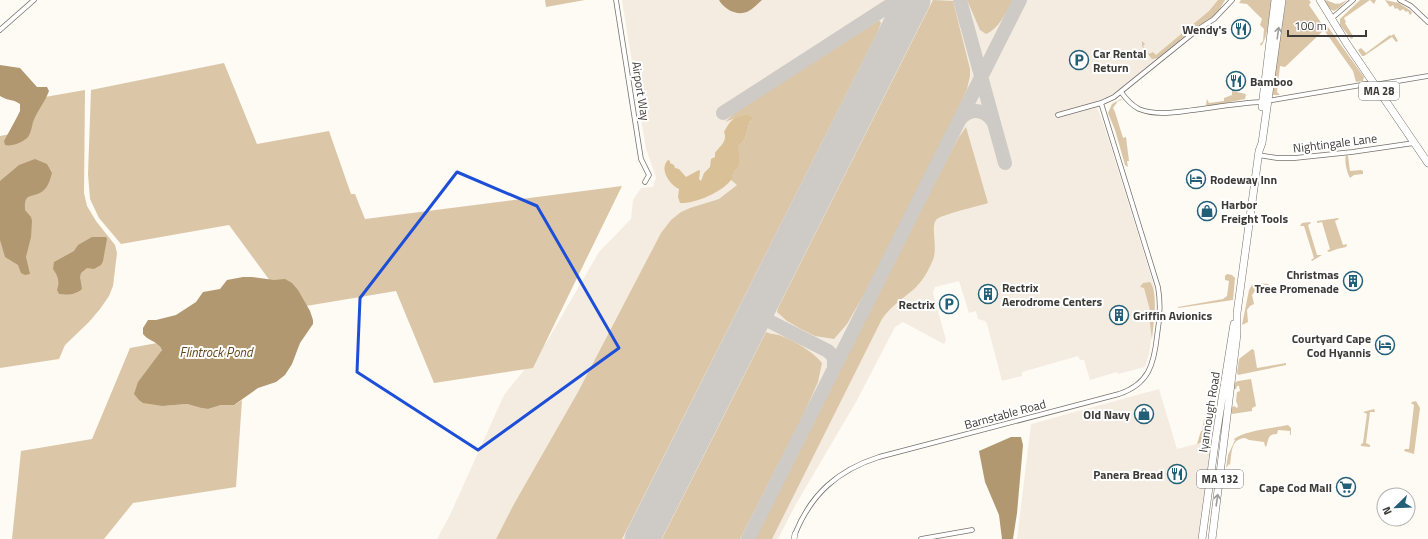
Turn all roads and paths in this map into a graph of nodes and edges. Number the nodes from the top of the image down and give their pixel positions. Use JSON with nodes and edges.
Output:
{"nodes":[{"id":1,"x":34,"y":0,"type":"edge"},
{"id":2,"x":616,"y":0,"type":"edge"},
{"id":3,"x":1232,"y":0,"type":"edge"},
{"id":4,"x":1275,"y":0,"type":"edge"},
{"id":5,"x":1282,"y":0,"type":"edge"},
{"id":6,"x":1314,"y":0,"type":"edge"},
{"id":7,"x":1320,"y":0,"type":"edge"},
{"id":8,"x":1353,"y":0,"type":"edge"},
{"id":9,"x":1400,"y":0,"type":"edge"},
{"id":10,"x":1330,"y":20,"type":"junction"},
{"id":11,"x":1428,"y":22,"type":"edge"},
{"id":12,"x":0,"y":30,"type":"edge"},
{"id":13,"x":1428,"y":76,"type":"edge"},
{"id":14,"x":1374,"y":84,"type":"junction"},
{"id":15,"x":1121,"y":92,"type":"junction"},
{"id":16,"x":1265,"y":101,"type":"junction"},
{"id":17,"x":1101,"y":103,"type":"junction"},
{"id":18,"x":1058,"y":115,"type":"dead end"},
{"id":19,"x":1414,"y":143,"type":"junction"},
{"id":20,"x":1258,"y":153,"type":"junction"},
{"id":21,"x":1428,"y":163,"type":"edge"},
{"id":22,"x":645,"y":182,"type":"dead end"},
{"id":23,"x":1237,"y":313,"type":"junction"},
{"id":24,"x":972,"y":530,"type":"dead end"},
{"id":25,"x":795,"y":537,"type":"edge"},
{"id":26,"x":931,"y":538,"type":"edge"},
{"id":27,"x":921,"y":539,"type":"edge"},
{"id":28,"x":1202,"y":539,"type":"edge"},
{"id":29,"x":1212,"y":539,"type":"edge"}],
"edges":[{"from":1,"to":12,"type":"street"},
{"from":2,"to":22,"type":"street","name":"Airport Way"},
{"from":3,"to":15,"type":"street"},
{"from":4,"to":16,"type":"main road","name":"Iyannough Road","number":"MA 132"},
{"from":16,"to":5,"type":"main road","name":"Iyannough Road","number":"MA 132","one_way":true},
{"from":6,"to":10,"type":"main road","number":"MA 28"},
{"from":7,"to":10,"type":"main road","number":"MA 28"},
{"from":8,"to":10,"type":"street"},
{"from":9,"to":11,"type":"street"},
{"from":10,"to":14,"type":"main road","number":"MA 28"},
{"from":13,"to":14,"type":"street"},
{"from":14,"to":16,"type":"street"},
{"from":14,"to":19,"type":"main road","number":"MA 28"},
{"from":15,"to":16,"type":"street"},
{"from":15,"to":17,"type":"street"},
{"from":16,"to":20,"type":"main road","name":"Iyannough Road","number":"MA 132"},
{"from":17,"to":18,"type":"street"},
{"from":17,"to":25,"type":"street","name":"Barnstable Road"},
{"from":19,"to":20,"type":"street","name":"Nightingale Lane"},
{"from":19,"to":21,"type":"main road","number":"MA 28"},
{"from":20,"to":23,"type":"main road","name":"Iyannough Road","number":"MA 132"},
{"from":23,"to":28,"type":"main road","name":"Iyannough Road","number":"MA 132"},
{"from":29,"to":23,"type":"main road","name":"Iyannough Road","number":"MA 132","one_way":true},
{"from":24,"to":26,"type":"street"},
{"from":26,"to":27,"type":"street"}]}
